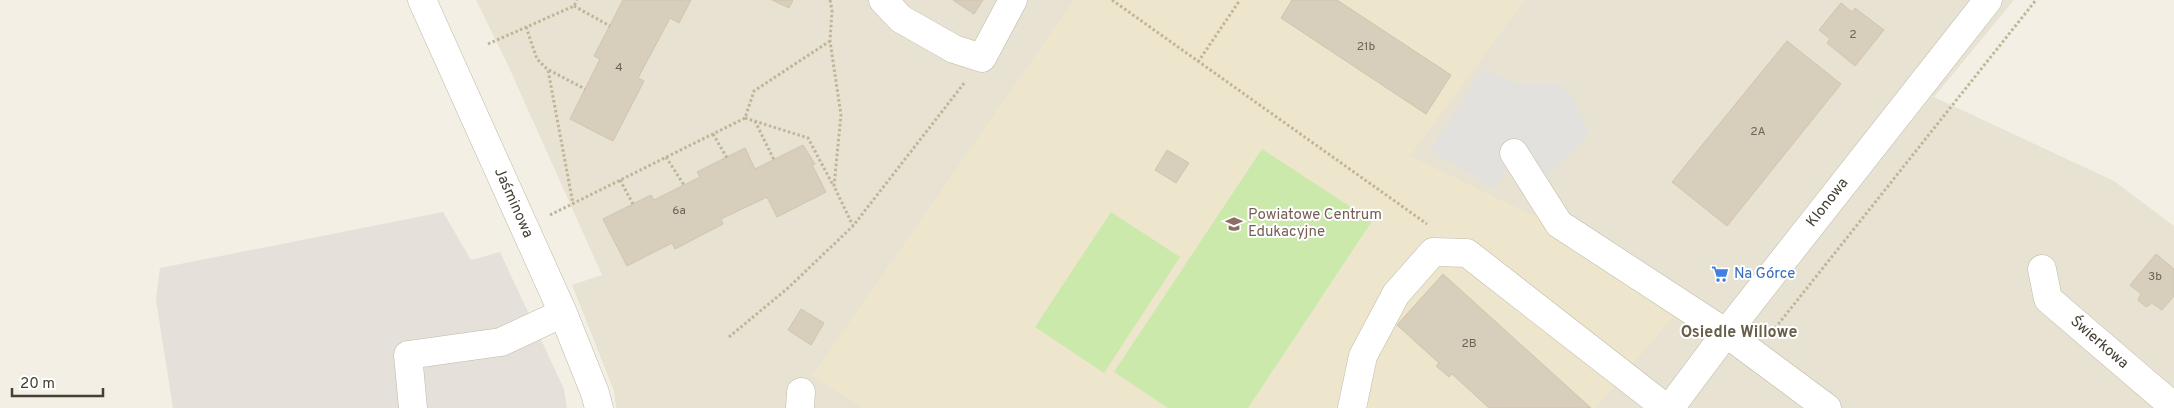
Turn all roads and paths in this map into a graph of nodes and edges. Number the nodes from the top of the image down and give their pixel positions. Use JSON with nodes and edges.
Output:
{"nodes":[{"id":1,"x":422,"y":0,"type":"edge"},
{"id":2,"x":577,"y":0,"type":"edge"},
{"id":3,"x":830,"y":0,"type":"edge"},
{"id":4,"x":883,"y":0,"type":"edge"},
{"id":5,"x":1013,"y":0,"type":"edge"},
{"id":6,"x":1112,"y":0,"type":"edge"},
{"id":7,"x":1240,"y":0,"type":"edge"},
{"id":8,"x":1988,"y":0,"type":"edge"},
{"id":9,"x":2036,"y":0,"type":"edge"},
{"id":10,"x":574,"y":6,"type":"junction"},
{"id":11,"x":610,"y":26,"type":"dead end"},
{"id":12,"x":526,"y":27,"type":"junction"},
{"id":13,"x":830,"y":42,"type":"junction"},
{"id":14,"x":488,"y":44,"type":"dead end"},
{"id":15,"x":982,"y":58,"type":"junction"},
{"id":16,"x":1198,"y":62,"type":"junction"},
{"id":17,"x":548,"y":70,"type":"junction"},
{"id":18,"x":585,"y":89,"type":"dead end"},
{"id":19,"x":745,"y":118,"type":"junction"},
{"id":20,"x":755,"y":121,"type":"junction"},
{"id":21,"x":713,"y":134,"type":"junction"},
{"id":22,"x":1514,"y":153,"type":"dead end"},
{"id":23,"x":666,"y":157,"type":"junction"},
{"id":24,"x":727,"y":158,"type":"dead end"},
{"id":25,"x":774,"y":160,"type":"dead end"},
{"id":26,"x":620,"y":180,"type":"junction"},
{"id":27,"x":684,"y":185,"type":"dead end"},
{"id":28,"x":834,"y":186,"type":"junction"},
{"id":29,"x":573,"y":204,"type":"junction"},
{"id":30,"x":633,"y":204,"type":"dead end"},
{"id":31,"x":853,"y":226,"type":"junction"},
{"id":32,"x":524,"y":227,"type":"junction"},
{"id":33,"x":1452,"y":252,"type":"junction"},
{"id":34,"x":2042,"y":269,"type":"dead end"},
{"id":35,"x":563,"y":313,"type":"junction"},
{"id":36,"x":1726,"y":333,"type":"junction"},
{"id":37,"x":729,"y":338,"type":"dead end"},
{"id":38,"x":1756,"y":355,"type":"junction"},
{"id":39,"x":414,"y":408,"type":"edge"},
{"id":40,"x":599,"y":408,"type":"edge"},
{"id":41,"x":1352,"y":408,"type":"edge"},
{"id":42,"x":1666,"y":408,"type":"edge"},
{"id":43,"x":1670,"y":408,"type":"edge"},
{"id":44,"x":1827,"y":408,"type":"edge"},
{"id":45,"x":2174,"y":408,"type":"edge"}],
"edges":[{"from":1,"to":32,"type":"street","name":"Jaśminowa"},
{"from":2,"to":10,"type":"path"},
{"from":3,"to":13,"type":"path"},
{"from":4,"to":15,"type":"street"},
{"from":5,"to":15,"type":"street"},
{"from":6,"to":16,"type":"path"},
{"from":7,"to":16,"type":"path"},
{"from":8,"to":36,"type":"street","name":"Klonowa"},
{"from":9,"to":38,"type":"path"},
{"from":10,"to":11,"type":"path"},
{"from":10,"to":12,"type":"path"},
{"from":12,"to":14,"type":"path"},
{"from":12,"to":17,"type":"path"},
{"from":13,"to":19,"type":"path"},
{"from":13,"to":28,"type":"path"},
{"from":15,"to":31,"type":"path"},
{"from":16,"to":33,"type":"path"},
{"from":17,"to":18,"type":"path"},
{"from":17,"to":29,"type":"path"},
{"from":19,"to":20,"type":"path"},
{"from":19,"to":21,"type":"path"},
{"from":20,"to":25,"type":"path"},
{"from":20,"to":28,"type":"path"},
{"from":21,"to":23,"type":"path"},
{"from":21,"to":24,"type":"path"},
{"from":22,"to":36,"type":"street"},
{"from":23,"to":26,"type":"path"},
{"from":23,"to":27,"type":"path"},
{"from":26,"to":29,"type":"path"},
{"from":26,"to":30,"type":"path"},
{"from":28,"to":31,"type":"path"},
{"from":29,"to":32,"type":"path"},
{"from":31,"to":37,"type":"path"},
{"from":32,"to":35,"type":"street","name":"Jaśminowa"},
{"from":33,"to":41,"type":"street"},
{"from":33,"to":42,"type":"street"},
{"from":34,"to":45,"type":"street","name":"Świerkowa"},
{"from":35,"to":39,"type":"street"},
{"from":35,"to":40,"type":"street","name":"Jaśminowa"},
{"from":36,"to":38,"type":"street"},
{"from":36,"to":43,"type":"street","name":"Klonowa"},
{"from":38,"to":44,"type":"street"}]}
